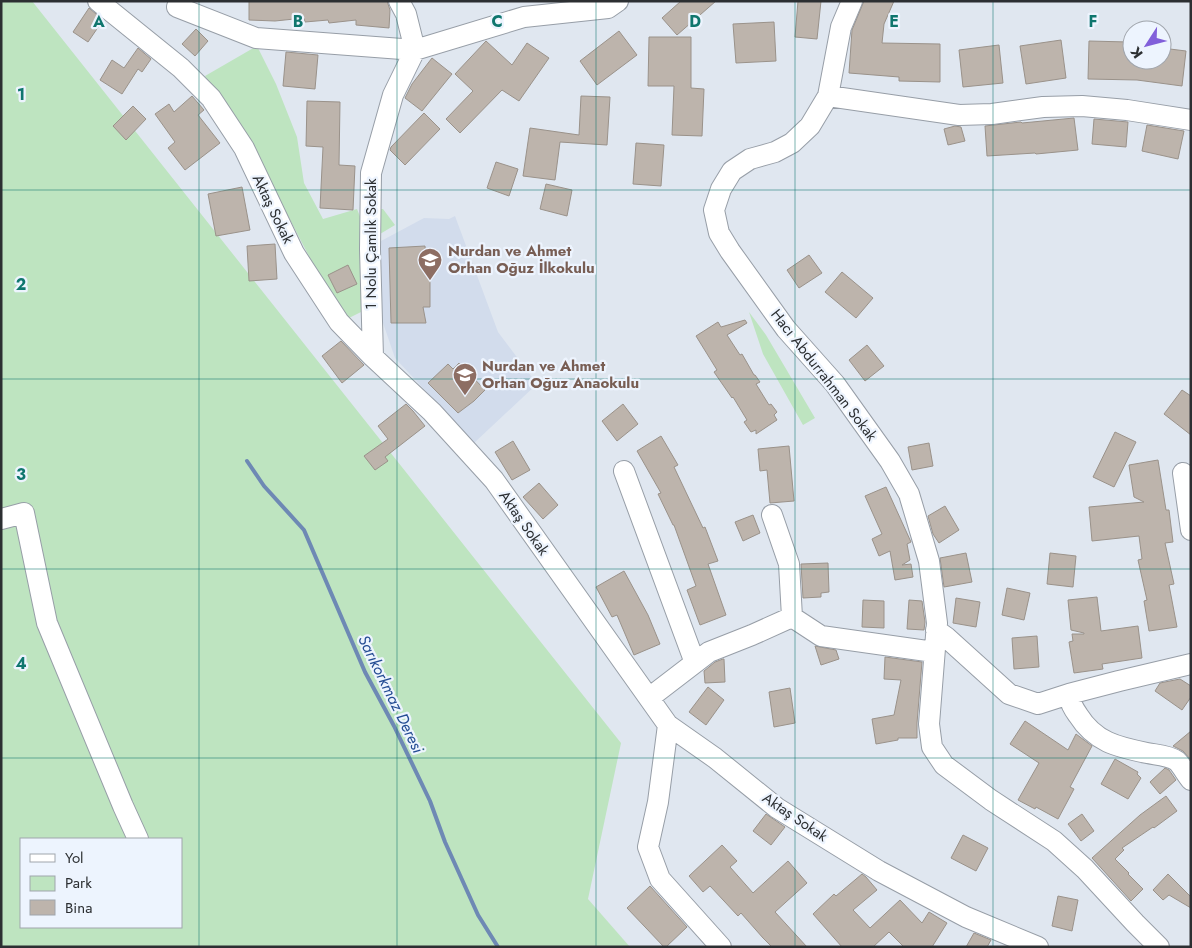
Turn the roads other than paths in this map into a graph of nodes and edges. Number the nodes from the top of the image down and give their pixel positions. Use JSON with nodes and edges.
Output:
{"nodes":[{"id":1,"x":98,"y":1,"type":"edge"},
{"id":2,"x":399,"y":1,"type":"edge"},
{"id":3,"x":618,"y":1,"type":"edge"},
{"id":4,"x":852,"y":1,"type":"edge"},
{"id":5,"x":177,"y":7,"type":"dead end"},
{"id":6,"x":415,"y":50,"type":"junction"},
{"id":7,"x":828,"y":96,"type":"junction"},
{"id":8,"x":1191,"y":120,"type":"edge"},
{"id":9,"x":372,"y":357,"type":"junction"},
{"id":10,"x":624,"y":471,"type":"dead end"},
{"id":11,"x":1183,"y":472,"type":"dead end"},
{"id":12,"x":772,"y":515,"type":"dead end"},
{"id":13,"x":1,"y":519,"type":"edge"},
{"id":14,"x":1190,"y":520,"type":"edge"},
{"id":15,"x":792,"y":617,"type":"junction"},
{"id":16,"x":936,"y":630,"type":"junction"},
{"id":17,"x":934,"y":652,"type":"junction"},
{"id":18,"x":695,"y":663,"type":"junction"},
{"id":19,"x":1191,"y":664,"type":"edge"},
{"id":20,"x":1069,"y":694,"type":"junction"},
{"id":21,"x":649,"y":698,"type":"junction"},
{"id":22,"x":668,"y":725,"type":"junction"},
{"id":23,"x":1191,"y":780,"type":"edge"},
{"id":24,"x":138,"y":838,"type":"edge"},
{"id":25,"x":721,"y":947,"type":"edge"},
{"id":26,"x":1038,"y":947,"type":"edge"},
{"id":27,"x":1159,"y":947,"type":"edge"}],
"edges":[{"from":1,"to":9,"type":"street","name":"Aktaş Sokak"},
{"from":2,"to":6,"type":"street"},
{"from":3,"to":6,"type":"street"},
{"from":4,"to":7,"type":"street","name":"Hacı Abdurrahman Sokak"},
{"from":5,"to":6,"type":"street"},
{"from":6,"to":9,"type":"street","name":"1 Nolu Çamlık Sokak"},
{"from":7,"to":8,"type":"street"},
{"from":7,"to":16,"type":"street","name":"Hacı Abdurrahman Sokak"},
{"from":9,"to":21,"type":"street","name":"Aktaş Sokak"},
{"from":10,"to":18,"type":"street"},
{"from":11,"to":14,"type":"street"},
{"from":12,"to":15,"type":"street"},
{"from":13,"to":24,"type":"street"},
{"from":15,"to":17,"type":"street"},
{"from":15,"to":18,"type":"street"},
{"from":16,"to":17,"type":"street","name":"Hacı Abdurrahman Sokak"},
{"from":16,"to":20,"type":"street"},
{"from":17,"to":27,"type":"street","name":"Hacı Abdurrahman Sokak"},
{"from":18,"to":21,"type":"street"},
{"from":19,"to":20,"type":"street"},
{"from":20,"to":23,"type":"street"},
{"from":21,"to":22,"type":"street","name":"Aktaş Sokak"},
{"from":22,"to":25,"type":"street"},
{"from":22,"to":26,"type":"street","name":"Aktaş Sokak"}]}
